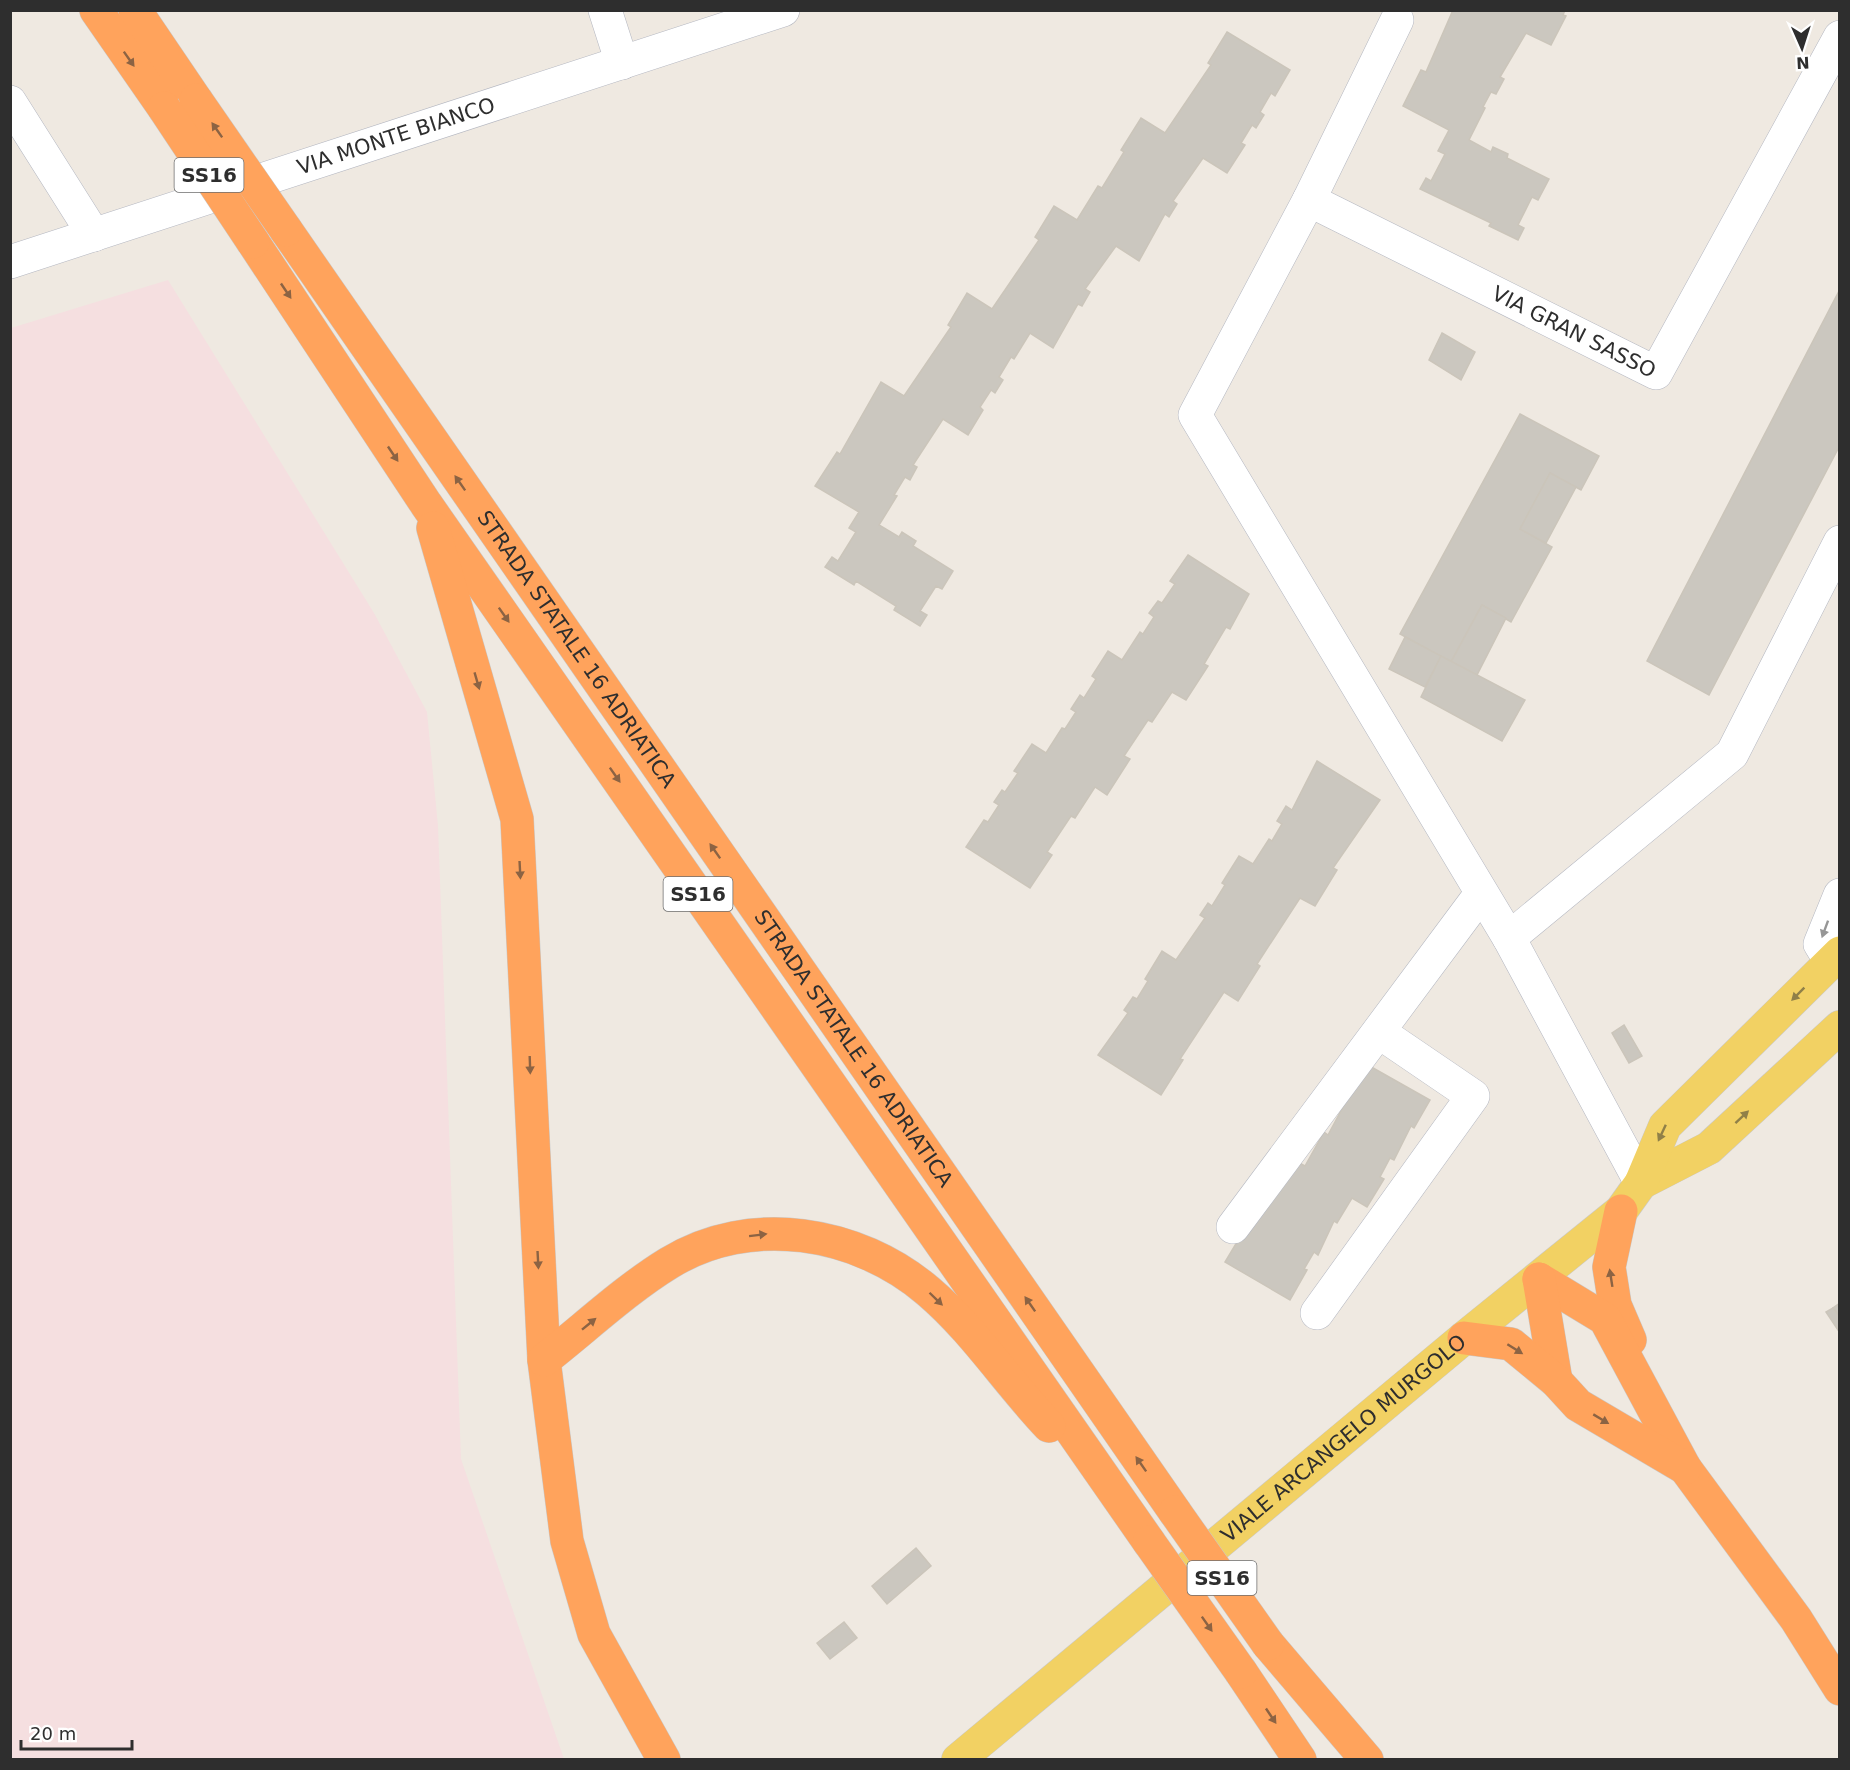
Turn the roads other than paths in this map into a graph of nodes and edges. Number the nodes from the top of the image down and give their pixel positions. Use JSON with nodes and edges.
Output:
{"nodes":[{"id":1,"x":96,"y":10,"type":"edge"},
{"id":2,"x":135,"y":10,"type":"edge"},
{"id":3,"x":604,"y":10,"type":"edge"},
{"id":4,"x":783,"y":10,"type":"edge"},
{"id":5,"x":1397,"y":20,"type":"dead end"},
{"id":6,"x":1839,"y":37,"type":"edge"},
{"id":7,"x":621,"y":63,"type":"junction"},
{"id":8,"x":10,"y":102,"type":"edge"},
{"id":9,"x":1309,"y":200,"type":"junction"},
{"id":10,"x":94,"y":235,"type":"junction"},
{"id":11,"x":10,"y":262,"type":"edge"},
{"id":12,"x":426,"y":504,"type":"junction"},
{"id":13,"x":1839,"y":542,"type":"edge"},
{"id":14,"x":1480,"y":895,"type":"junction"},
{"id":15,"x":1839,"y":895,"type":"edge"},
{"id":16,"x":1509,"y":938,"type":"junction"},
{"id":17,"x":1835,"y":957,"type":"edge"},
{"id":18,"x":1839,"y":1027,"type":"edge"},
{"id":19,"x":1379,"y":1032,"type":"junction"},
{"id":20,"x":1641,"y":1183,"type":"junction"},
{"id":21,"x":1621,"y":1211,"type":"junction"},
{"id":22,"x":1233,"y":1227,"type":"dead end"},
{"id":23,"x":1539,"y":1279,"type":"junction"},
{"id":24,"x":1317,"y":1312,"type":"dead end"},
{"id":25,"x":1464,"y":1338,"type":"junction"},
{"id":26,"x":544,"y":1360,"type":"junction"},
{"id":27,"x":1556,"y":1381,"type":"junction"},
{"id":28,"x":1685,"y":1468,"type":"junction"},
{"id":29,"x":1124,"y":1505,"type":"junction"},
{"id":30,"x":1268,"y":1644,"type":"junction"},
{"id":31,"x":1839,"y":1689,"type":"edge"},
{"id":32,"x":664,"y":1760,"type":"edge"},
{"id":33,"x":958,"y":1760,"type":"edge"},
{"id":34,"x":1300,"y":1760,"type":"edge"},
{"id":35,"x":1349,"y":1760,"type":"edge"},
{"id":36,"x":1367,"y":1760,"type":"edge"}],
"edges":[{"from":1,"to":12,"type":"highway","name":"STRADA STATALE 16 ADRIATICA","number":"SS16","one_way":true,"bridge":true},
{"from":30,"to":2,"type":"highway","name":"STRADA STATALE 16 ADRIATICA","number":"SS16","one_way":true,"bridge":true},
{"from":3,"to":7,"type":"street"},
{"from":4,"to":7,"type":"street","name":"VIA MONTE BIANCO"},
{"from":5,"to":9,"type":"street"},
{"from":6,"to":9,"type":"street","name":"VIA GRAN SASSO"},
{"from":7,"to":10,"type":"street","name":"VIA MONTE BIANCO"},
{"from":8,"to":10,"type":"street"},
{"from":9,"to":14,"type":"street"},
{"from":10,"to":11,"type":"street","name":"VIA MONTE BIANCO"},
{"from":12,"to":26,"type":"highway","one_way":true},
{"from":12,"to":29,"type":"highway","name":"STRADA STATALE 16 ADRIATICA","number":"SS16","one_way":true},
{"from":13,"to":16,"type":"street"},
{"from":14,"to":16,"type":"street"},
{"from":14,"to":19,"type":"street"},
{"from":15,"to":17,"type":"street","one_way":true},
{"from":16,"to":20,"type":"street"},
{"from":17,"to":20,"type":"main road","name":"VIALE ARCANGELO MURGOLO","one_way":true},
{"from":20,"to":18,"type":"main road","name":"VIALE ARCANGELO MURGOLO","one_way":true},
{"from":19,"to":22,"type":"street"},
{"from":19,"to":24,"type":"street"},
{"from":20,"to":21,"type":"main road","name":"VIALE ARCANGELO MURGOLO"},
{"from":21,"to":23,"type":"main road","name":"VIALE ARCANGELO MURGOLO"},
{"from":28,"to":21,"type":"highway","one_way":true},
{"from":23,"to":25,"type":"main road","name":"VIALE ARCANGELO MURGOLO"},
{"from":23,"to":27,"type":"highway"},
{"from":23,"to":28,"type":"highway"},
{"from":25,"to":27,"type":"highway","one_way":true},
{"from":25,"to":33,"type":"main road","name":"VIALE ARCANGELO MURGOLO"},
{"from":26,"to":29,"type":"highway","one_way":true},
{"from":26,"to":32,"type":"highway"},
{"from":27,"to":28,"type":"highway","one_way":true},
{"from":28,"to":31,"type":"highway"},
{"from":29,"to":34,"type":"highway","name":"STRADA STATALE 16 ADRIATICA","number":"SS16","one_way":true,"bridge":true},
{"from":30,"to":35,"type":"highway","name":"STRADA STATALE 16 ADRIATICA","number":"SS16"},
{"from":30,"to":36,"type":"highway"}]}
